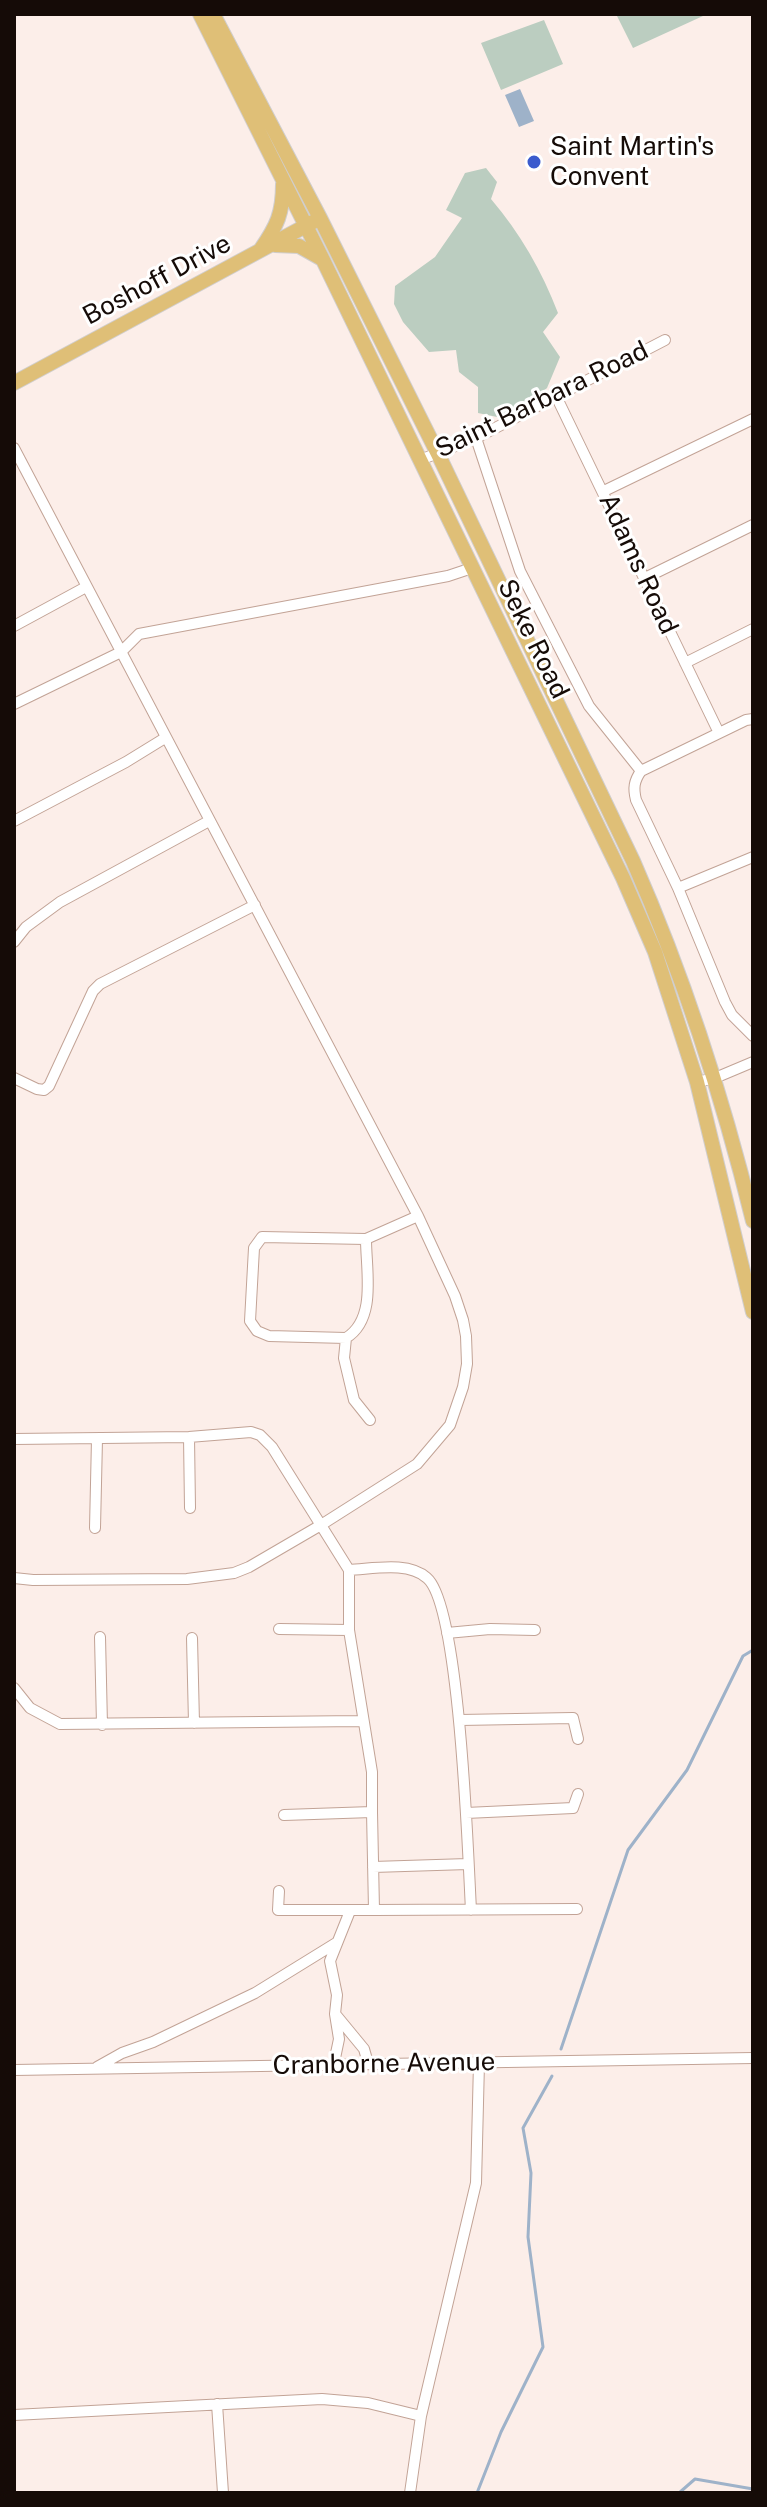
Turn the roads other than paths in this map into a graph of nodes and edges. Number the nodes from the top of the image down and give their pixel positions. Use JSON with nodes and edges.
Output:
{"nodes":[{"id":1,"x":200,"y":14,"type":"edge"},
{"id":2,"x":213,"y":14,"type":"edge"},
{"id":3,"x":284,"y":179,"type":"junction"},
{"id":4,"x":320,"y":218,"type":"junction"},
{"id":5,"x":306,"y":226,"type":"junction"},
{"id":6,"x":274,"y":245,"type":"junction"},
{"id":7,"x":258,"y":254,"type":"junction"},
{"id":8,"x":323,"y":260,"type":"junction"},
{"id":9,"x":665,"y":340,"type":"dead end"},
{"id":10,"x":14,"y":383,"type":"edge"},
{"id":11,"x":556,"y":396,"type":"junction"},
{"id":12,"x":753,"y":419,"type":"edge"},
{"id":13,"x":476,"y":438,"type":"junction"},
{"id":14,"x":14,"y":448,"type":"edge"},
{"id":15,"x":438,"y":454,"type":"junction"},
{"id":16,"x":420,"y":460,"type":"junction"},
{"id":17,"x":604,"y":491,"type":"junction"},
{"id":18,"x":753,"y":525,"type":"edge"},
{"id":19,"x":472,"y":568,"type":"junction"},
{"id":20,"x":645,"y":578,"type":"junction"},
{"id":21,"x":86,"y":587,"type":"junction"},
{"id":22,"x":14,"y":626,"type":"edge"},
{"id":23,"x":753,"y":629,"type":"edge"},
{"id":24,"x":121,"y":652,"type":"junction"},
{"id":25,"x":685,"y":663,"type":"junction"},
{"id":26,"x":14,"y":704,"type":"edge"},
{"id":27,"x":753,"y":719,"type":"edge"},
{"id":28,"x":719,"y":733,"type":"junction"},
{"id":29,"x":165,"y":738,"type":"junction"},
{"id":30,"x":641,"y":771,"type":"junction"},
{"id":31,"x":14,"y":821,"type":"edge"},
{"id":32,"x":209,"y":821,"type":"junction"},
{"id":33,"x":753,"y":857,"type":"edge"},
{"id":34,"x":678,"y":888,"type":"junction"},
{"id":35,"x":255,"y":905,"type":"junction"},
{"id":36,"x":14,"y":942,"type":"edge"},
{"id":37,"x":753,"y":1036,"type":"edge"},
{"id":38,"x":753,"y":1062,"type":"edge"},
{"id":39,"x":14,"y":1078,"type":"edge"},
{"id":40,"x":715,"y":1078,"type":"junction"},
{"id":41,"x":697,"y":1082,"type":"junction"},
{"id":42,"x":418,"y":1216,"type":"junction"},
{"id":43,"x":753,"y":1221,"type":"edge"},
{"id":44,"x":366,"y":1239,"type":"junction"},
{"id":45,"x":753,"y":1312,"type":"edge"},
{"id":46,"x":346,"y":1338,"type":"junction"},
{"id":47,"x":370,"y":1420,"type":"dead end"},
{"id":48,"x":189,"y":1437,"type":"junction"},
{"id":49,"x":14,"y":1439,"type":"edge"},
{"id":50,"x":97,"y":1439,"type":"junction"},
{"id":51,"x":190,"y":1508,"type":"dead end"},
{"id":52,"x":321,"y":1525,"type":"junction"},
{"id":53,"x":95,"y":1528,"type":"dead end"},
{"id":54,"x":349,"y":1570,"type":"junction"},
{"id":55,"x":14,"y":1578,"type":"edge"},
{"id":56,"x":279,"y":1629,"type":"dead end"},
{"id":57,"x":349,"y":1630,"type":"junction"},
{"id":58,"x":535,"y":1630,"type":"dead end"},
{"id":59,"x":447,"y":1633,"type":"junction"},
{"id":60,"x":100,"y":1637,"type":"dead end"},
{"id":61,"x":192,"y":1638,"type":"dead end"},
{"id":62,"x":15,"y":1694,"type":"edge"},
{"id":63,"x":460,"y":1720,"type":"junction"},
{"id":64,"x":362,"y":1721,"type":"junction"},
{"id":65,"x":194,"y":1723,"type":"junction"},
{"id":66,"x":102,"y":1725,"type":"junction"},
{"id":67,"x":578,"y":1739,"type":"dead end"},
{"id":68,"x":578,"y":1794,"type":"dead end"},
{"id":69,"x":372,"y":1812,"type":"junction"},
{"id":70,"x":466,"y":1813,"type":"junction"},
{"id":71,"x":284,"y":1815,"type":"dead end"},
{"id":72,"x":468,"y":1864,"type":"junction"},
{"id":73,"x":373,"y":1867,"type":"junction"},
{"id":74,"x":279,"y":1891,"type":"dead end"},
{"id":75,"x":577,"y":1909,"type":"dead end"},
{"id":76,"x":374,"y":1910,"type":"junction"},
{"id":77,"x":471,"y":1910,"type":"junction"},
{"id":78,"x":350,"y":1911,"type":"junction"},
{"id":79,"x":336,"y":1943,"type":"junction"},
{"id":80,"x":335,"y":2014,"type":"junction"},
{"id":81,"x":753,"y":2058,"type":"edge"},
{"id":82,"x":334,"y":2063,"type":"junction"},
{"id":83,"x":368,"y":2063,"type":"junction"},
{"id":84,"x":479,"y":2063,"type":"junction"},
{"id":85,"x":96,"y":2068,"type":"junction"},
{"id":86,"x":14,"y":2070,"type":"edge"},
{"id":87,"x":217,"y":2404,"type":"junction"},
{"id":88,"x":14,"y":2415,"type":"edge"},
{"id":89,"x":421,"y":2416,"type":"junction"},
{"id":90,"x":223,"y":2493,"type":"edge"},
{"id":91,"x":410,"y":2493,"type":"edge"}],
"edges":[{"from":1,"to":3,"type":"main road","name":"Seke Road"},
{"from":2,"to":4,"type":"main road","name":"Seke Road"},
{"from":3,"to":5,"type":"main road","name":"Seke Road"},
{"from":3,"to":7,"type":"main road"},
{"from":4,"to":5,"type":"main road","name":"Boshoff Drive"},
{"from":4,"to":15,"type":"main road","name":"Seke Road"},
{"from":5,"to":6,"type":"main road","name":"Boshoff Drive"},
{"from":5,"to":8,"type":"main road","name":"Seke Road"},
{"from":6,"to":7,"type":"main road","name":"Boshoff Drive"},
{"from":6,"to":8,"type":"main road"},
{"from":7,"to":10,"type":"main road","name":"Boshoff Drive"},
{"from":8,"to":16,"type":"main road","name":"Seke Road"},
{"from":9,"to":11,"type":"street","name":"Saint Barbara Road"},
{"from":11,"to":13,"type":"street","name":"Saint Barbara Road"},
{"from":11,"to":17,"type":"street","name":"Adams Road"},
{"from":12,"to":17,"type":"street"},
{"from":13,"to":15,"type":"street","name":"Saint Barbara Road"},
{"from":13,"to":30,"type":"street"},
{"from":14,"to":21,"type":"street"},
{"from":15,"to":16,"type":"street","name":"Saint Barbara Road"},
{"from":15,"to":40,"type":"main road","name":"Seke Road"},
{"from":16,"to":19,"type":"main road","name":"Seke Road"},
{"from":17,"to":20,"type":"street","name":"Adams Road"},
{"from":18,"to":20,"type":"street"},
{"from":19,"to":24,"type":"street"},
{"from":19,"to":41,"type":"main road","name":"Seke Road"},
{"from":20,"to":25,"type":"street","name":"Adams Road"},
{"from":21,"to":22,"type":"street"},
{"from":21,"to":24,"type":"street"},
{"from":23,"to":25,"type":"street"},
{"from":24,"to":26,"type":"street"},
{"from":24,"to":29,"type":"street"},
{"from":25,"to":28,"type":"street","name":"Adams Road"},
{"from":27,"to":28,"type":"street"},
{"from":28,"to":30,"type":"street"},
{"from":29,"to":31,"type":"street"},
{"from":29,"to":32,"type":"street"},
{"from":30,"to":34,"type":"street"},
{"from":32,"to":35,"type":"street"},
{"from":32,"to":36,"type":"street"},
{"from":33,"to":34,"type":"street"},
{"from":34,"to":37,"type":"street"},
{"from":35,"to":39,"type":"street"},
{"from":35,"to":42,"type":"street"},
{"from":38,"to":40,"type":"street"},
{"from":40,"to":41,"type":"street"},
{"from":40,"to":43,"type":"main road","name":"Seke Road"},
{"from":41,"to":45,"type":"main road","name":"Seke Road"},
{"from":42,"to":44,"type":"street"},
{"from":42,"to":52,"type":"street"},
{"from":44,"to":46,"type":"street"},
{"from":44,"to":46,"type":"street"},
{"from":46,"to":47,"type":"street"},
{"from":48,"to":50,"type":"street"},
{"from":48,"to":51,"type":"street"},
{"from":48,"to":52,"type":"street"},
{"from":49,"to":50,"type":"street"},
{"from":50,"to":53,"type":"street"},
{"from":52,"to":54,"type":"street"},
{"from":52,"to":55,"type":"street"},
{"from":54,"to":57,"type":"street"},
{"from":54,"to":59,"type":"street"},
{"from":56,"to":57,"type":"street"},
{"from":57,"to":64,"type":"street"},
{"from":58,"to":59,"type":"street"},
{"from":59,"to":63,"type":"street"},
{"from":60,"to":66,"type":"street"},
{"from":61,"to":65,"type":"street"},
{"from":62,"to":66,"type":"street"},
{"from":63,"to":67,"type":"street"},
{"from":63,"to":70,"type":"street"},
{"from":64,"to":65,"type":"street"},
{"from":64,"to":69,"type":"street"},
{"from":65,"to":66,"type":"street"},
{"from":68,"to":70,"type":"street"},
{"from":69,"to":71,"type":"street"},
{"from":69,"to":73,"type":"street"},
{"from":70,"to":72,"type":"street"},
{"from":72,"to":73,"type":"street"},
{"from":72,"to":77,"type":"street"},
{"from":73,"to":76,"type":"street"},
{"from":74,"to":78,"type":"street"},
{"from":75,"to":77,"type":"street"},
{"from":76,"to":77,"type":"street"},
{"from":76,"to":78,"type":"street"},
{"from":78,"to":79,"type":"street"},
{"from":79,"to":80,"type":"street"},
{"from":79,"to":85,"type":"street"},
{"from":80,"to":82,"type":"street"},
{"from":80,"to":83,"type":"street"},
{"from":81,"to":84,"type":"street","name":"Cranborne Avenue"},
{"from":82,"to":83,"type":"street","name":"Cranborne Avenue"},
{"from":82,"to":85,"type":"street","name":"Cranborne Avenue"},
{"from":83,"to":84,"type":"street","name":"Cranborne Avenue"},
{"from":84,"to":89,"type":"street"},
{"from":85,"to":86,"type":"street","name":"Cranborne Avenue"},
{"from":87,"to":88,"type":"street"},
{"from":87,"to":89,"type":"street"},
{"from":87,"to":90,"type":"street"},
{"from":89,"to":91,"type":"street"}]}
